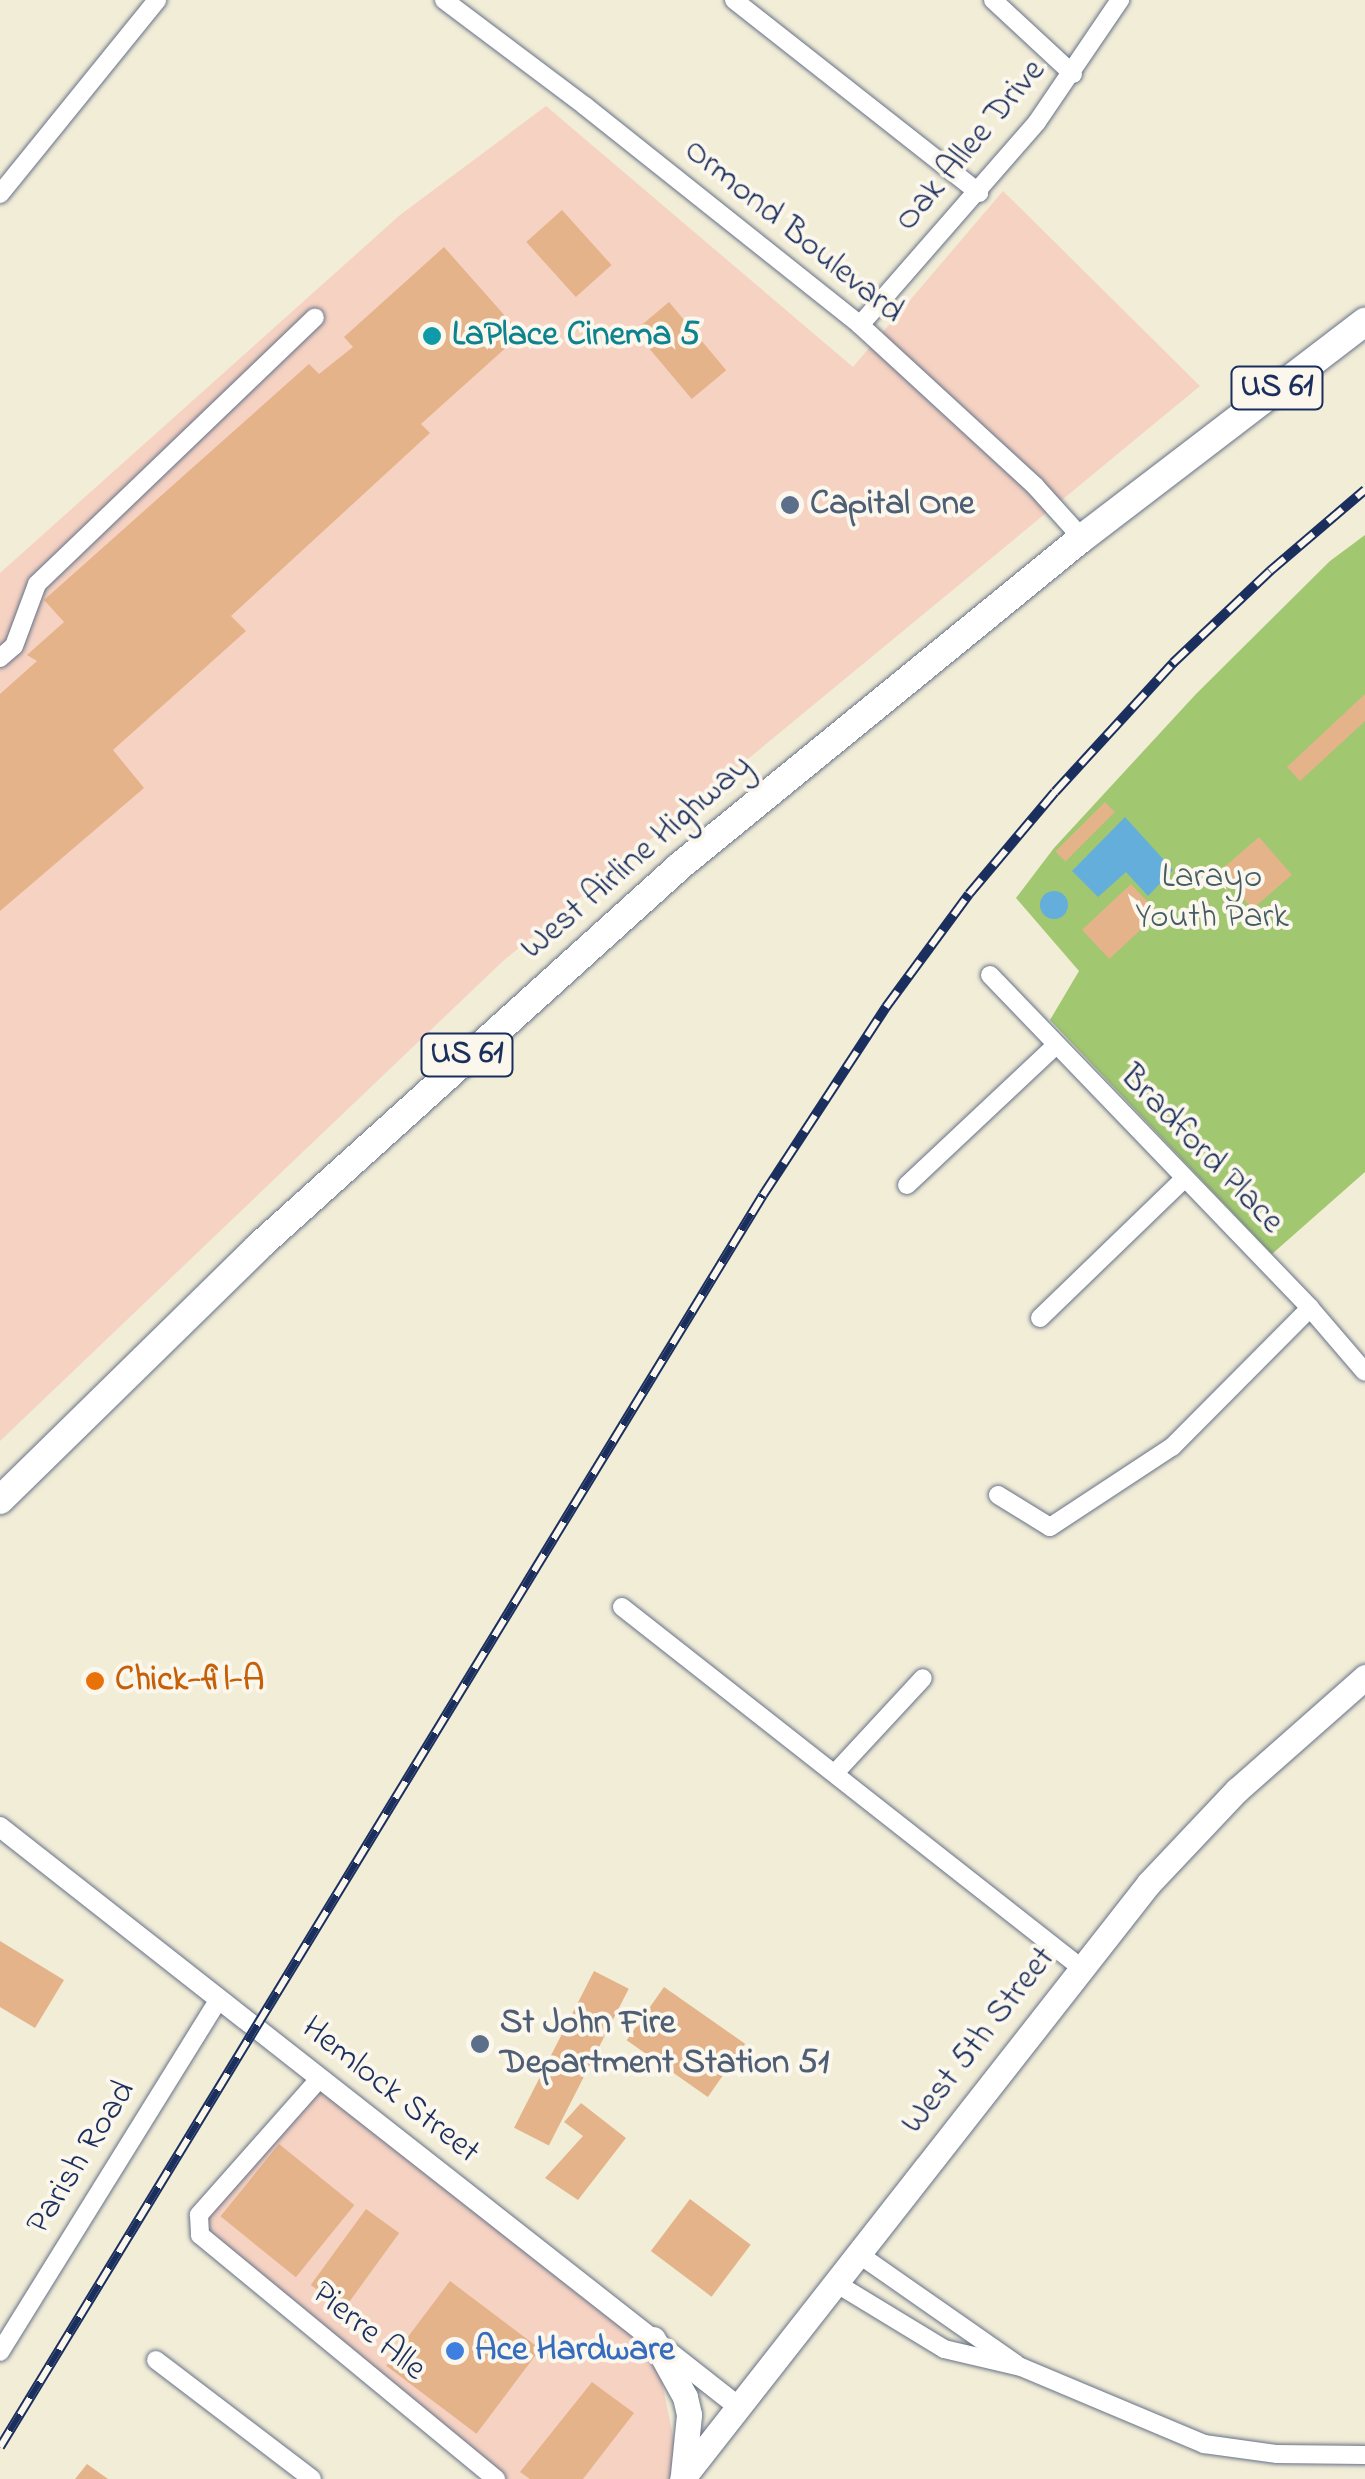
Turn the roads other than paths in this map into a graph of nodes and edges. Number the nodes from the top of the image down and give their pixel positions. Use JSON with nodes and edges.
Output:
{"nodes":[{"id":1,"x":157,"y":0,"type":"edge"},
{"id":2,"x":444,"y":0,"type":"edge"},
{"id":3,"x":734,"y":0,"type":"edge"},
{"id":4,"x":993,"y":0,"type":"edge"},
{"id":5,"x":1120,"y":0,"type":"edge"},
{"id":6,"x":1073,"y":74,"type":"junction"},
{"id":7,"x":0,"y":194,"type":"edge"},
{"id":8,"x":980,"y":194,"type":"junction"},
{"id":9,"x":315,"y":318,"type":"dead end"},
{"id":10,"x":1365,"y":322,"type":"edge"},
{"id":11,"x":860,"y":325,"type":"junction"},
{"id":12,"x":1082,"y":538,"type":"junction"},
{"id":13,"x":0,"y":658,"type":"edge"},
{"id":14,"x":990,"y":975,"type":"dead end"},
{"id":15,"x":1054,"y":1047,"type":"junction"},
{"id":16,"x":1184,"y":1179,"type":"junction"},
{"id":17,"x":907,"y":1185,"type":"dead end"},
{"id":18,"x":1310,"y":1308,"type":"junction"},
{"id":19,"x":1040,"y":1318,"type":"dead end"},
{"id":20,"x":1365,"y":1372,"type":"edge"},
{"id":21,"x":998,"y":1495,"type":"dead end"},
{"id":22,"x":0,"y":1500,"type":"edge"},
{"id":23,"x":622,"y":1607,"type":"dead end"},
{"id":24,"x":1365,"y":1677,"type":"edge"},
{"id":25,"x":922,"y":1678,"type":"dead end"},
{"id":26,"x":835,"y":1773,"type":"junction"},
{"id":27,"x":0,"y":1827,"type":"edge"},
{"id":28,"x":1080,"y":1967,"type":"junction"},
{"id":29,"x":219,"y":1999,"type":"junction"},
{"id":30,"x":320,"y":2078,"type":"junction"},
{"id":31,"x":857,"y":2253,"type":"junction"},
{"id":32,"x":834,"y":2282,"type":"junction"},
{"id":33,"x":652,"y":2339,"type":"junction"},
{"id":34,"x":0,"y":2352,"type":"edge"},
{"id":35,"x":156,"y":2360,"type":"dead end"},
{"id":36,"x":1021,"y":2368,"type":"junction"},
{"id":37,"x":739,"y":2406,"type":"junction"},
{"id":38,"x":1365,"y":2455,"type":"edge"},
{"id":39,"x":312,"y":2479,"type":"edge"},
{"id":40,"x":496,"y":2479,"type":"edge"},
{"id":41,"x":682,"y":2479,"type":"edge"}],
"edges":[{"from":1,"to":7,"type":"street"},
{"from":2,"to":11,"type":"street","name":"Ormond Boulevard"},
{"from":3,"to":8,"type":"street"},
{"from":4,"to":6,"type":"street"},
{"from":5,"to":6,"type":"street","name":"Oak Allee Drive"},
{"from":6,"to":8,"type":"street","name":"Oak Allee Drive"},
{"from":8,"to":11,"type":"street","name":"Oak Allee Drive"},
{"from":9,"to":13,"type":"street"},
{"from":10,"to":12,"type":"highway","name":"West Airline Highway","number":"US 61"},
{"from":11,"to":12,"type":"street","name":"Ormond Boulevard"},
{"from":12,"to":22,"type":"highway","name":"West Airline Highway","number":"US 61"},
{"from":14,"to":15,"type":"street","name":"Bradford Place"},
{"from":15,"to":16,"type":"street","name":"Bradford Place"},
{"from":15,"to":17,"type":"street"},
{"from":16,"to":18,"type":"street","name":"Bradford Place"},
{"from":16,"to":19,"type":"street"},
{"from":18,"to":20,"type":"street","name":"Bradford Place"},
{"from":18,"to":21,"type":"street"},
{"from":23,"to":26,"type":"street"},
{"from":24,"to":28,"type":"main road","name":"West 5th Street"},
{"from":25,"to":26,"type":"street"},
{"from":26,"to":28,"type":"street"},
{"from":27,"to":29,"type":"street","name":"Hemlock Street"},
{"from":28,"to":31,"type":"main road","name":"West 5th Street"},
{"from":29,"to":30,"type":"street","name":"Hemlock Street"},
{"from":29,"to":34,"type":"street","name":"Parish Road"},
{"from":30,"to":33,"type":"street","name":"Hemlock Street"},
{"from":30,"to":40,"type":"street","name":"Pierre Alle"},
{"from":31,"to":32,"type":"main road","name":"West 5th Street"},
{"from":31,"to":36,"type":"street"},
{"from":32,"to":36,"type":"street"},
{"from":32,"to":37,"type":"main road","name":"West 5th Street"},
{"from":33,"to":37,"type":"street","name":"Hemlock Street"},
{"from":33,"to":41,"type":"main road"},
{"from":35,"to":39,"type":"street"},
{"from":36,"to":38,"type":"street"},
{"from":37,"to":41,"type":"main road","name":"West 5th Street"}]}
